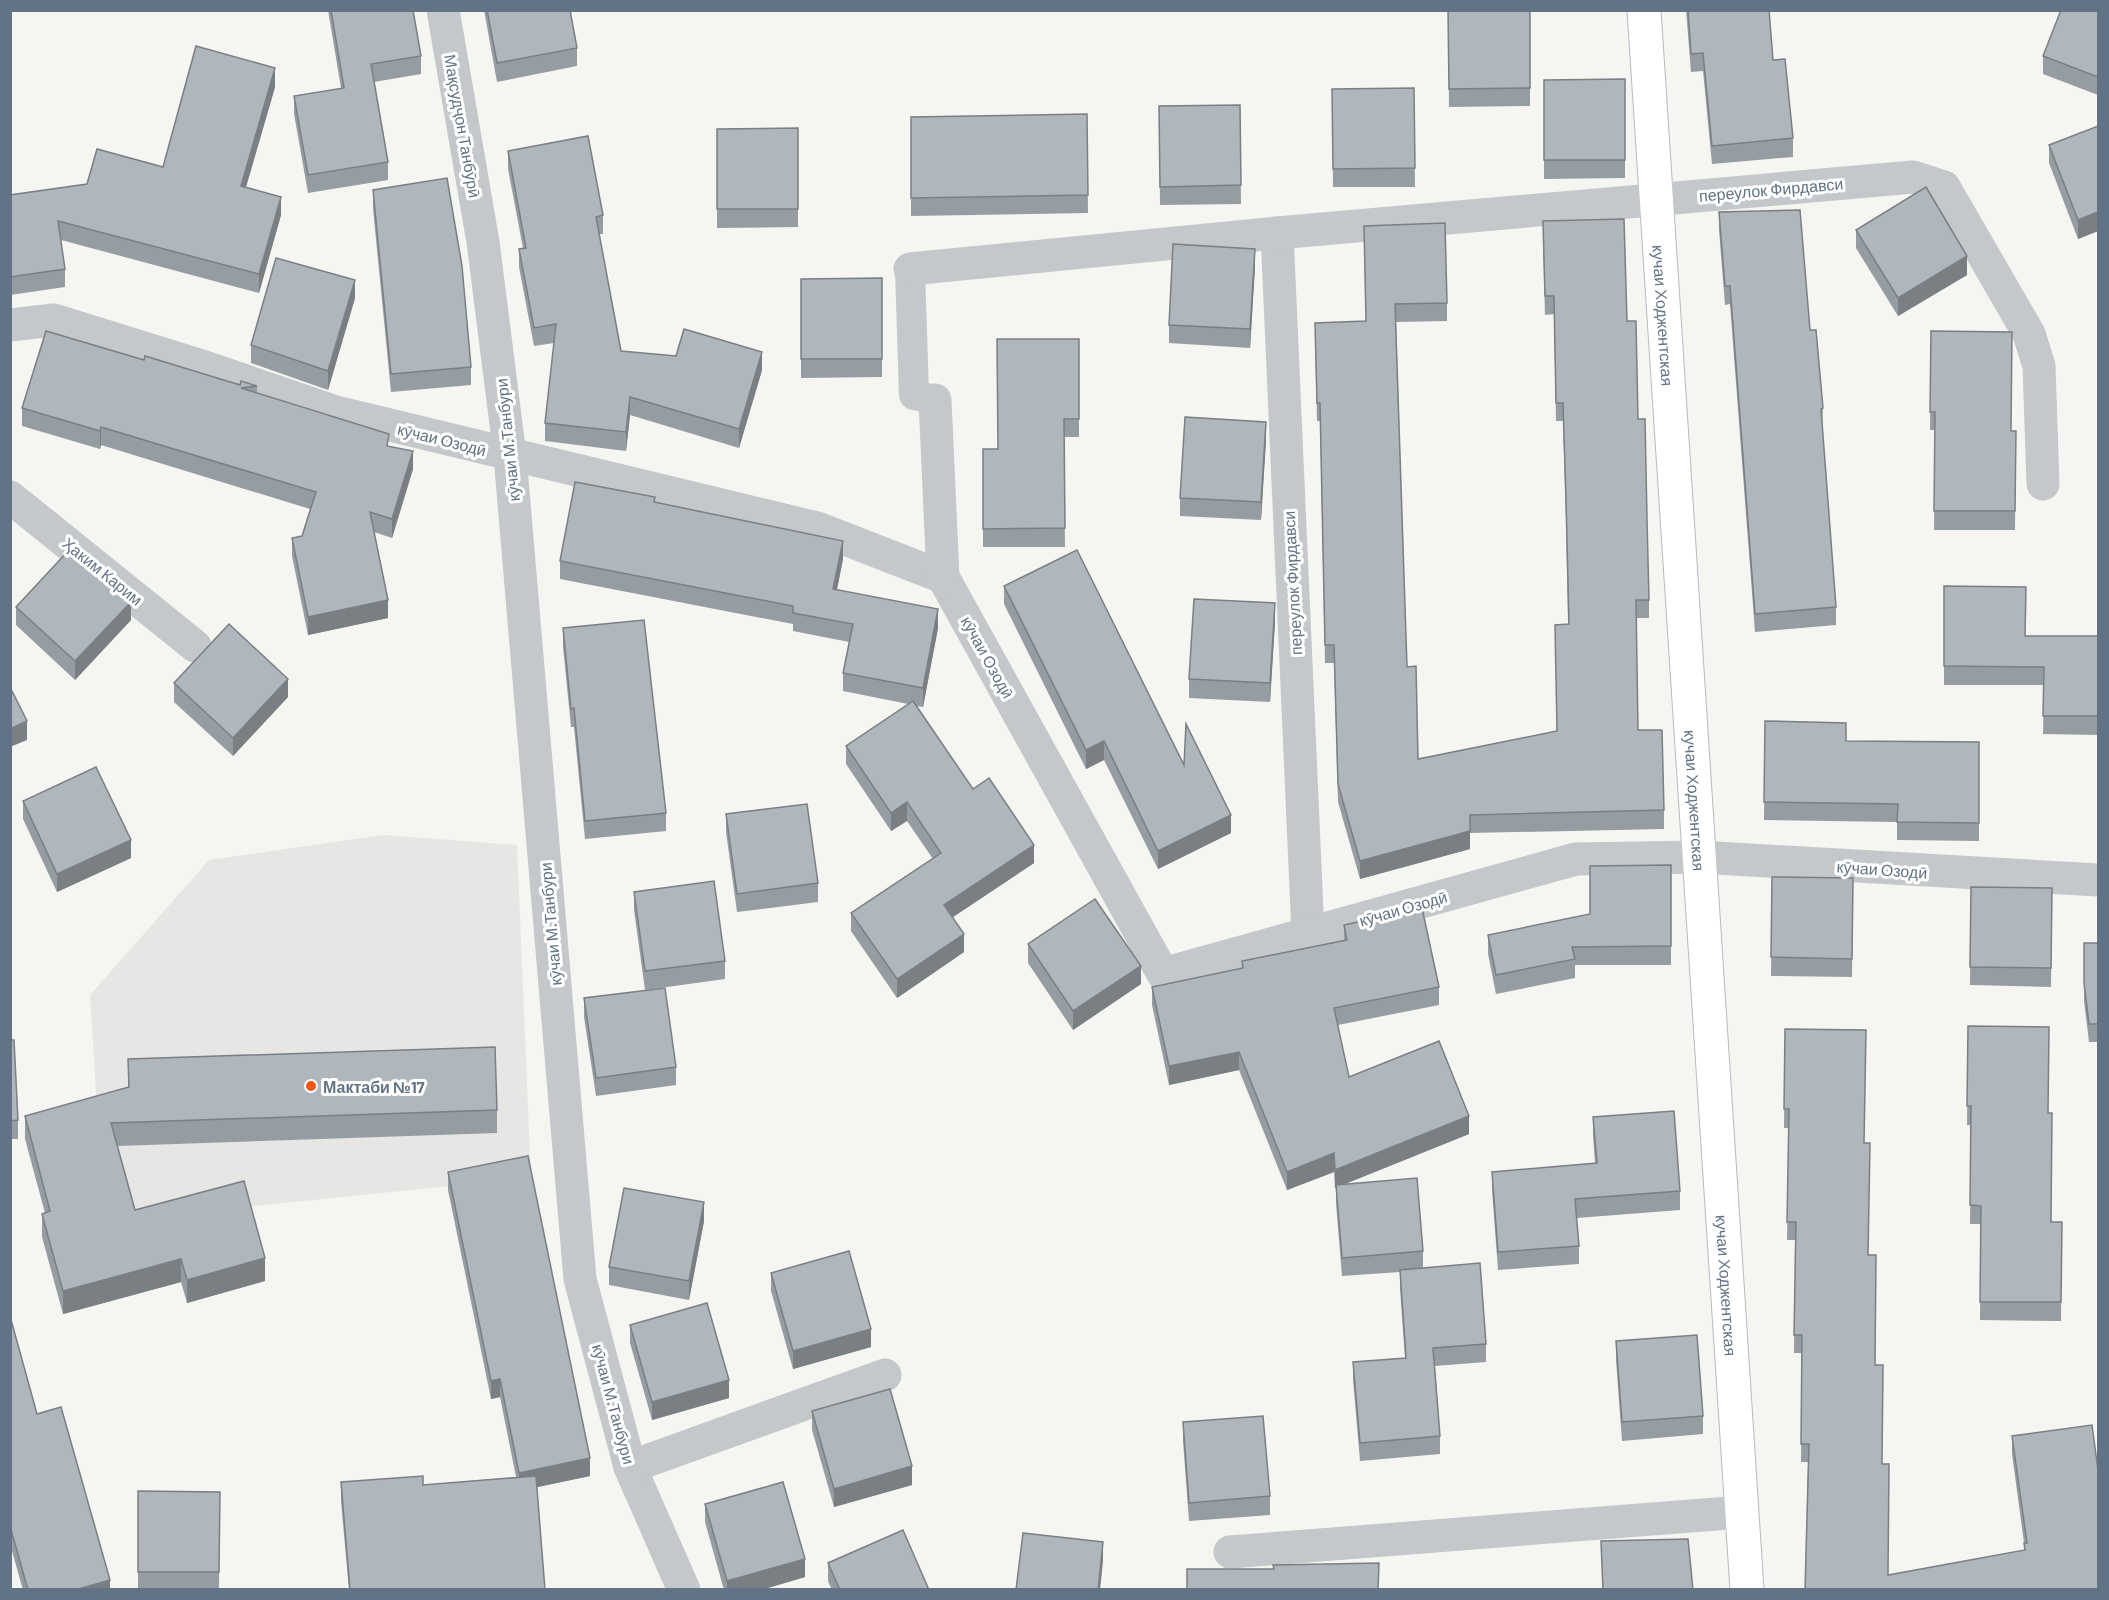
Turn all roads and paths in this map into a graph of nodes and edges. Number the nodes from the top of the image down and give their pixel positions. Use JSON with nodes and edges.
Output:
{"nodes":[{"id":1,"x":443,"y":10,"type":"edge"},
{"id":2,"x":1644,"y":10,"type":"edge"},
{"id":3,"x":1658,"y":198,"type":"junction"},
{"id":4,"x":1277,"y":232,"type":"junction"},
{"id":5,"x":483,"y":242,"type":"joint"},
{"id":6,"x":910,"y":269,"type":"joint"},
{"id":7,"x":10,"y":325,"type":"edge"},
{"id":8,"x":934,"y":400,"type":"joint"},
{"id":9,"x":510,"y":456,"type":"junction"},
{"id":10,"x":2043,"y":484,"type":"dead end"},
{"id":11,"x":10,"y":497,"type":"edge"},
{"id":12,"x":943,"y":578,"type":"junction"},
{"id":13,"x":195,"y":646,"type":"dead end"},
{"id":14,"x":1699,"y":857,"type":"junction"},
{"id":15,"x":2098,"y":880,"type":"edge"},
{"id":16,"x":1308,"y":934,"type":"junction"},
{"id":17,"x":885,"y":1375,"type":"dead end"},
{"id":18,"x":630,"y":1467,"type":"junction"},
{"id":19,"x":1742,"y":1512,"type":"junction"},
{"id":20,"x":1230,"y":1552,"type":"dead end"},
{"id":21,"x":684,"y":1590,"type":"edge"},
{"id":22,"x":1747,"y":1590,"type":"edge"}],
"edges":[{"from":1,"to":5,"type":"street","name":"Мақсудҷон Танбӯрӣ"},
{"from":2,"to":3,"type":"main road","name":"кучаи Ходжентская"},
{"from":3,"to":4,"type":"street","name":"переулок Фирдавси"},
{"from":3,"to":10,"type":"street","name":"переулок Фирдавси"},
{"from":3,"to":14,"type":"main road","name":"кучаи Ходжентская"},
{"from":4,"to":6,"type":"street","name":"переулок Фирдавси"},
{"from":4,"to":16,"type":"street","name":"переулок Фирдавси"},
{"from":5,"to":9,"type":"street","name":"кӯчаи М.Танбури"},
{"from":6,"to":8,"type":"street"},
{"from":7,"to":9,"type":"street","name":"кӯчаи Озодӣ"},
{"from":8,"to":12,"type":"street","name":"кӯчаи Озодӣ"},
{"from":9,"to":12,"type":"street","name":"кӯчаи Озодӣ"},
{"from":9,"to":18,"type":"street","name":"кӯчаи М.Танбури"},
{"from":11,"to":13,"type":"street","name":"Ҳаким Карим"},
{"from":12,"to":16,"type":"street","name":"кӯчаи Озодӣ"},
{"from":14,"to":15,"type":"street","name":"кӯчаи Озодӣ"},
{"from":14,"to":16,"type":"street","name":"кӯчаи Озодӣ"},
{"from":14,"to":19,"type":"main road","name":"кучаи Ходжентская"},
{"from":17,"to":18,"type":"street"},
{"from":18,"to":21,"type":"street","name":"кӯчаи М.Танбури"},
{"from":19,"to":20,"type":"street"},
{"from":19,"to":22,"type":"main road","name":"кучаи Ходжентская"}]}
